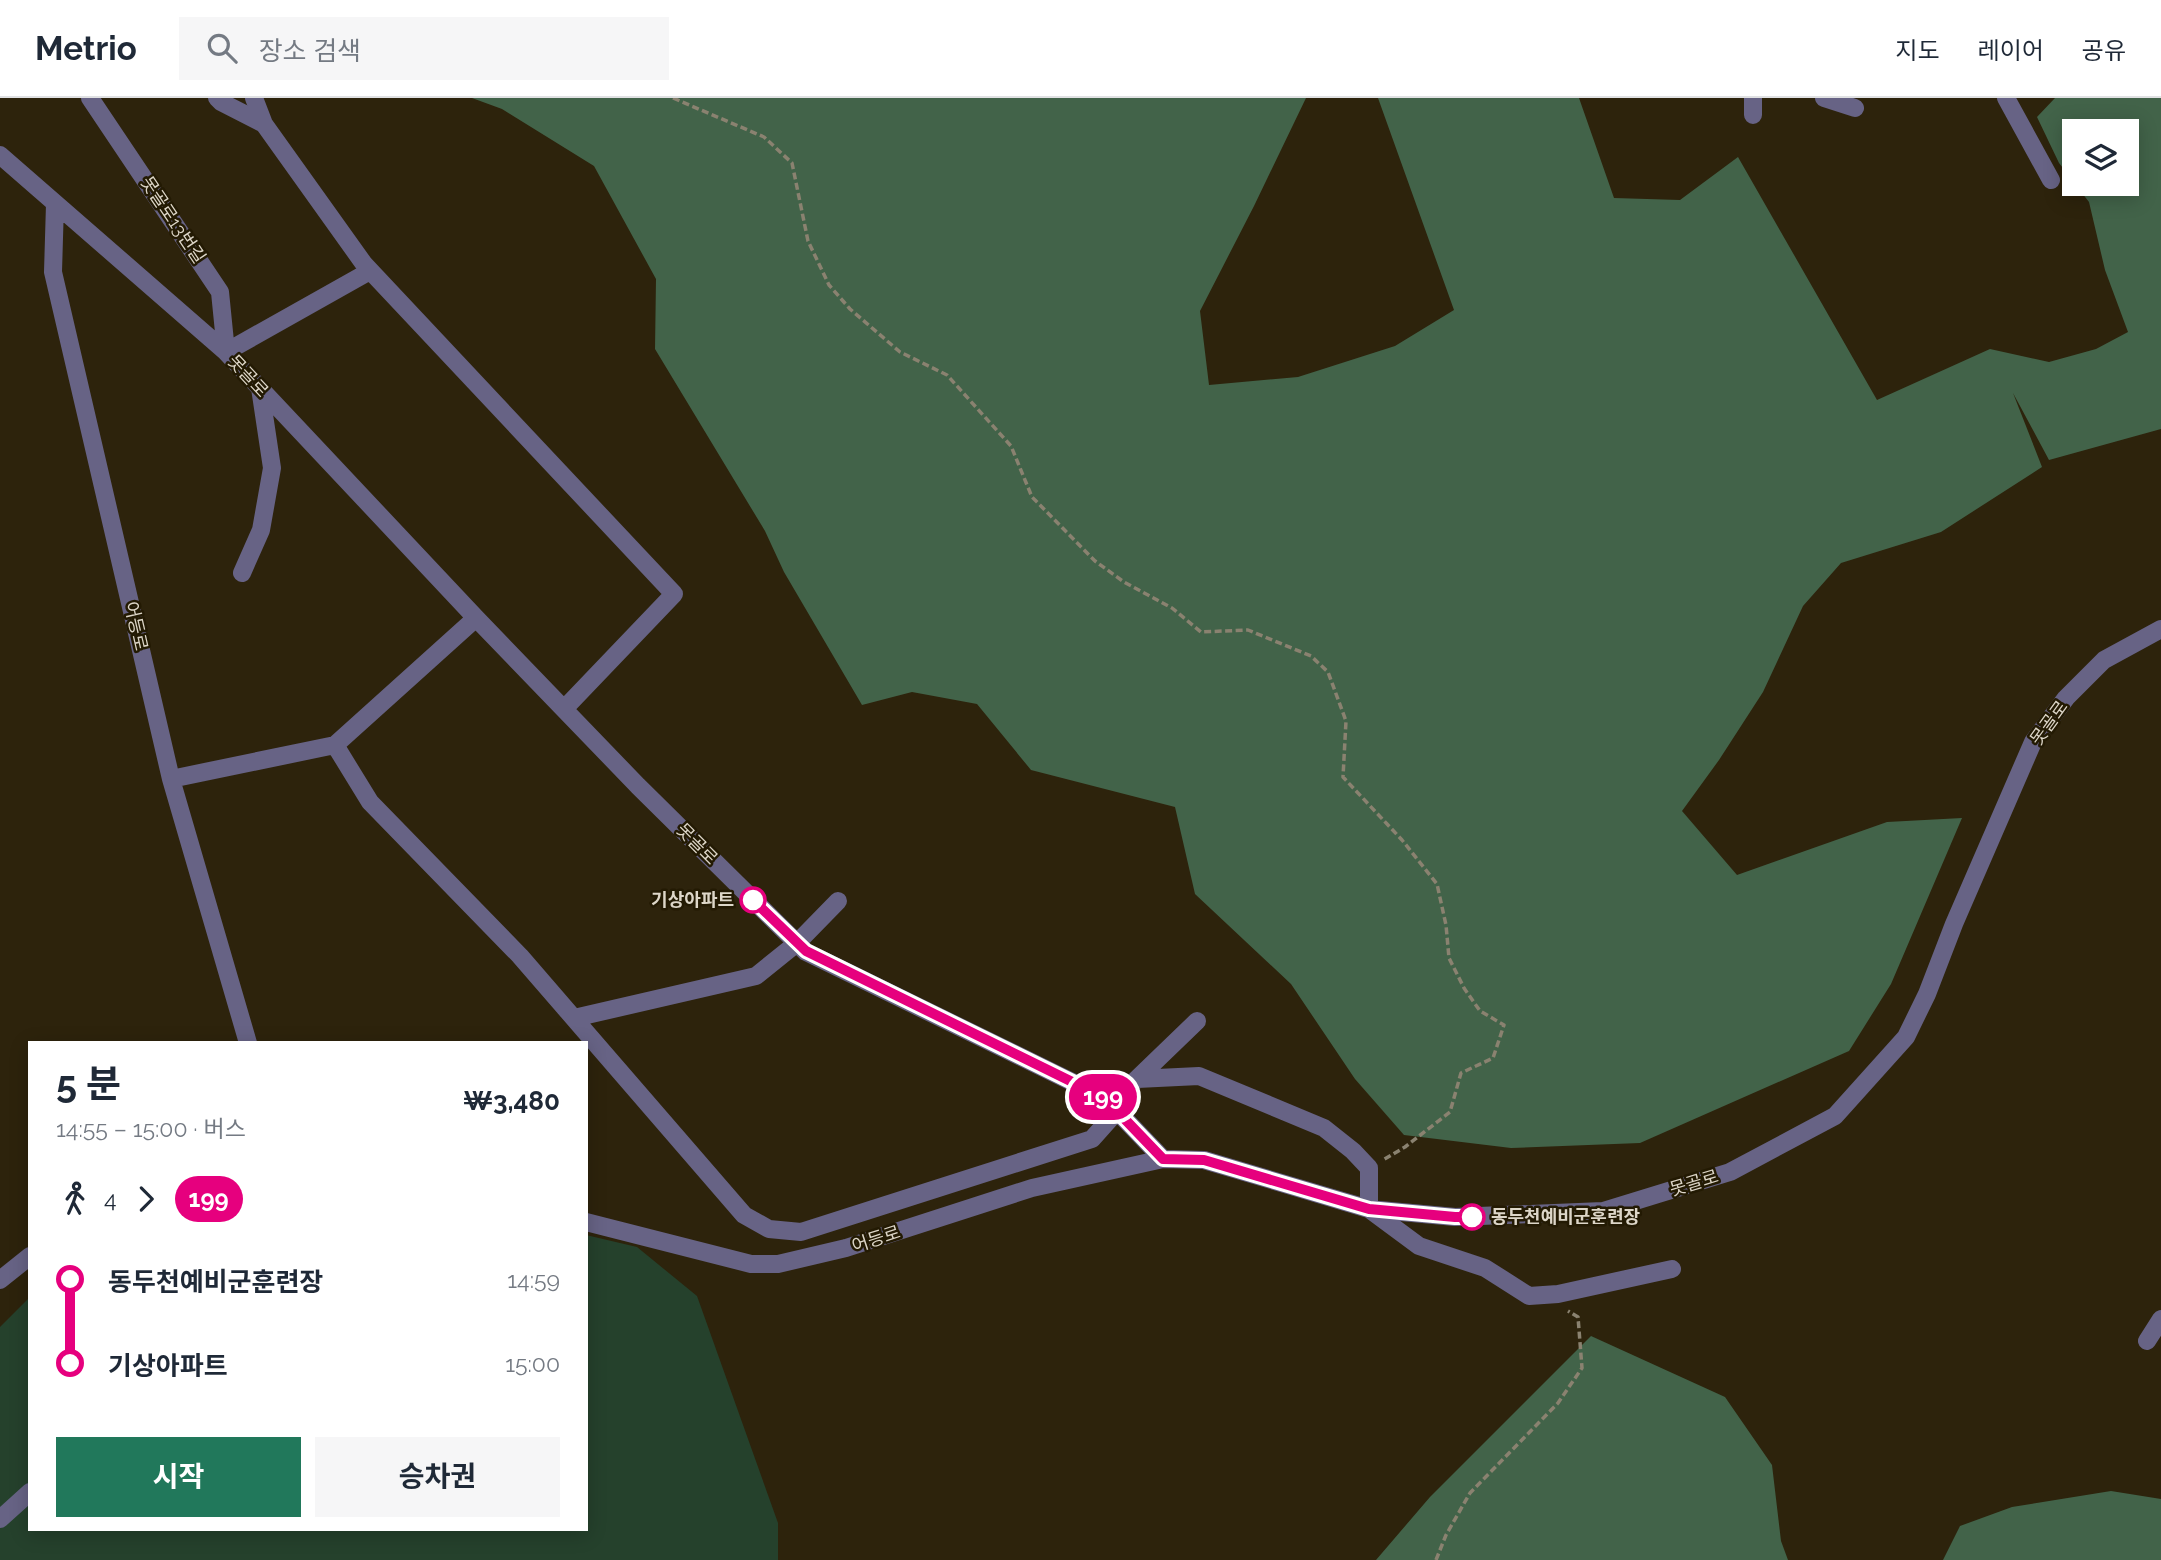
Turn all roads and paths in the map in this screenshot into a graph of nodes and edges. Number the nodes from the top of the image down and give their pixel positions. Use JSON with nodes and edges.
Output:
{"nodes":[{"id":1,"x":90,"y":98,"type":"edge"},
{"id":2,"x":217,"y":98,"type":"edge"},
{"id":3,"x":254,"y":98,"type":"edge"},
{"id":4,"x":673,"y":98,"type":"edge"},
{"id":5,"x":1824,"y":98,"type":"edge"},
{"id":6,"x":2006,"y":98,"type":"edge"},
{"id":7,"x":1855,"y":108,"type":"dead end"},
{"id":8,"x":264,"y":124,"type":"junction"},
{"id":9,"x":0,"y":155,"type":"edge"},
{"id":10,"x":2051,"y":180,"type":"dead end"},
{"id":11,"x":55,"y":204,"type":"junction"},
{"id":12,"x":370,"y":271,"type":"junction"},
{"id":13,"x":226,"y":352,"type":"junction"},
{"id":14,"x":260,"y":388,"type":"junction"},
{"id":15,"x":242,"y":573,"type":"dead end"},
{"id":16,"x":476,"y":618,"type":"junction"},
{"id":17,"x":2161,"y":629,"type":"edge"},
{"id":18,"x":564,"y":709,"type":"junction"},
{"id":19,"x":335,"y":745,"type":"junction"},
{"id":20,"x":171,"y":779,"type":"junction"},
{"id":21,"x":838,"y":901,"type":"dead end"},
{"id":22,"x":797,"y":943,"type":"junction"},
{"id":23,"x":574,"y":1018,"type":"junction"},
{"id":24,"x":1197,"y":1021,"type":"dead end"},
{"id":25,"x":247,"y":1041,"type":"edge"},
{"id":26,"x":1137,"y":1079,"type":"junction"},
{"id":27,"x":1115,"y":1107,"type":"junction"},
{"id":28,"x":1163,"y":1159,"type":"junction"},
{"id":29,"x":1369,"y":1168,"type":"junction"},
{"id":30,"x":1369,"y":1209,"type":"junction"},
{"id":31,"x":588,"y":1223,"type":"edge"},
{"id":32,"x":28,"y":1258,"type":"edge"},
{"id":33,"x":1672,"y":1269,"type":"dead end"},
{"id":34,"x":0,"y":1280,"type":"edge"},
{"id":35,"x":1543,"y":1295,"type":"junction"},
{"id":36,"x":2161,"y":1319,"type":"edge"},
{"id":37,"x":2147,"y":1341,"type":"dead end"},
{"id":38,"x":28,"y":1494,"type":"edge"},
{"id":39,"x":0,"y":1519,"type":"edge"},
{"id":40,"x":1436,"y":1560,"type":"edge"}],
"edges":[{"from":1,"to":13,"type":"street","name":"못골로13번길"},
{"from":2,"to":8,"type":"street"},
{"from":3,"to":8,"type":"street"},
{"from":4,"to":29,"type":"path"},
{"from":5,"to":7,"type":"street"},
{"from":6,"to":10,"type":"street"},
{"from":8,"to":12,"type":"street"},
{"from":9,"to":11,"type":"street","name":"못골로"},
{"from":11,"to":13,"type":"street","name":"못골로"},
{"from":11,"to":20,"type":"street","name":"어등로"},
{"from":12,"to":13,"type":"street"},
{"from":12,"to":18,"type":"street"},
{"from":13,"to":14,"type":"street","name":"못골로"},
{"from":14,"to":15,"type":"street"},
{"from":14,"to":16,"type":"street","name":"못골로"},
{"from":16,"to":18,"type":"street","name":"못골로"},
{"from":16,"to":19,"type":"street"},
{"from":17,"to":30,"type":"street","name":"못골로"},
{"from":18,"to":22,"type":"street","name":"못골로"},
{"from":19,"to":20,"type":"street"},
{"from":19,"to":23,"type":"street"},
{"from":20,"to":25,"type":"street","name":"어등로"},
{"from":21,"to":22,"type":"street"},
{"from":22,"to":23,"type":"street"},
{"from":22,"to":27,"type":"street","name":"못골로"},
{"from":23,"to":27,"type":"street"},
{"from":24,"to":26,"type":"street"},
{"from":26,"to":27,"type":"street"},
{"from":26,"to":29,"type":"street"},
{"from":27,"to":28,"type":"street","name":"못골로"},
{"from":28,"to":30,"type":"street","name":"못골로"},
{"from":28,"to":31,"type":"street","name":"어등로"},
{"from":29,"to":30,"type":"street"},
{"from":30,"to":35,"type":"street"},
{"from":32,"to":34,"type":"street"},
{"from":33,"to":35,"type":"street"},
{"from":35,"to":40,"type":"path"},
{"from":36,"to":37,"type":"street"},
{"from":38,"to":39,"type":"street"}]}
